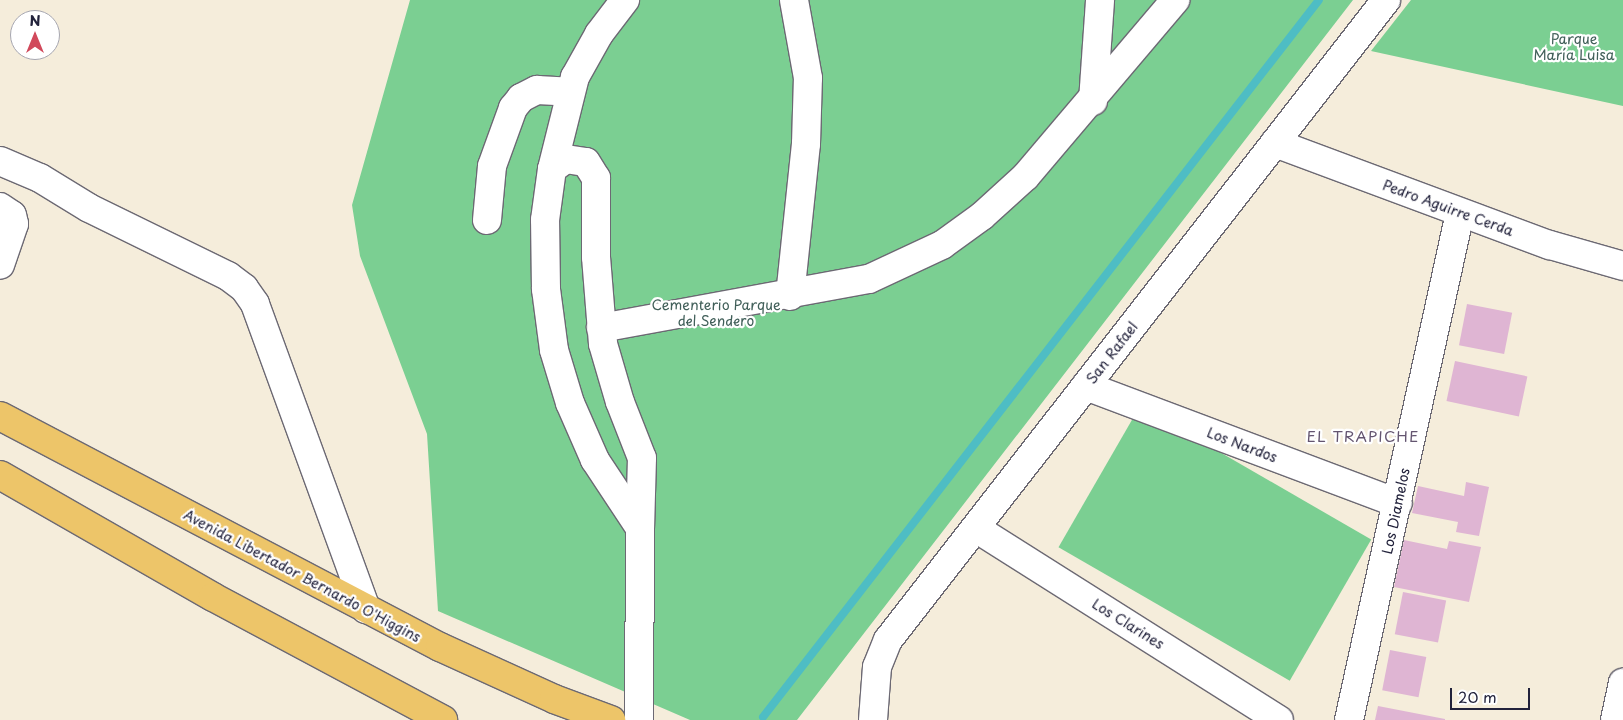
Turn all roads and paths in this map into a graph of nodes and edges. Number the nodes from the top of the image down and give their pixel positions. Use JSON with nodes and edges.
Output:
{"nodes":[{"id":1,"x":625,"y":0,"type":"edge"},
{"id":2,"x":794,"y":0,"type":"edge"},
{"id":3,"x":1100,"y":0,"type":"edge"},
{"id":4,"x":1175,"y":0,"type":"edge"},
{"id":5,"x":1386,"y":0,"type":"edge"},
{"id":6,"x":570,"y":92,"type":"junction"},
{"id":7,"x":1093,"y":101,"type":"junction"},
{"id":8,"x":1275,"y":143,"type":"junction"},
{"id":9,"x":0,"y":161,"type":"edge"},
{"id":10,"x":552,"y":169,"type":"junction"},
{"id":11,"x":0,"y":207,"type":"edge"},
{"id":12,"x":1460,"y":213,"type":"junction"},
{"id":13,"x":486,"y":220,"type":"dead end"},
{"id":14,"x":0,"y":262,"type":"edge"},
{"id":15,"x":1623,"y":266,"type":"edge"},
{"id":16,"x":790,"y":296,"type":"junction"},
{"id":17,"x":602,"y":328,"type":"junction"},
{"id":18,"x":1086,"y":386,"type":"junction"},
{"id":19,"x":0,"y":416,"type":"edge"},
{"id":20,"x":0,"y":475,"type":"edge"},
{"id":21,"x":1398,"y":504,"type":"junction"},
{"id":22,"x":640,"y":528,"type":"junction"},
{"id":23,"x":977,"y":528,"type":"junction"},
{"id":24,"x":366,"y":609,"type":"junction"},
{"id":25,"x":1623,"y":683,"type":"edge"},
{"id":26,"x":444,"y":720,"type":"edge"},
{"id":27,"x":611,"y":720,"type":"edge"},
{"id":28,"x":639,"y":720,"type":"edge"},
{"id":29,"x":872,"y":720,"type":"edge"},
{"id":30,"x":1279,"y":720,"type":"edge"},
{"id":31,"x":1349,"y":720,"type":"edge"},
{"id":32,"x":1615,"y":720,"type":"edge"}],
"edges":[{"from":1,"to":6,"type":"street"},
{"from":2,"to":16,"type":"street"},
{"from":3,"to":7,"type":"street"},
{"from":4,"to":7,"type":"street"},
{"from":5,"to":8,"type":"street","name":"San Rafael"},
{"from":6,"to":10,"type":"street"},
{"from":6,"to":13,"type":"street"},
{"from":7,"to":16,"type":"street"},
{"from":8,"to":12,"type":"street","name":"Pedro Aguirre Cerda"},
{"from":8,"to":18,"type":"street","name":"San Rafael"},
{"from":9,"to":24,"type":"street"},
{"from":10,"to":17,"type":"street"},
{"from":10,"to":22,"type":"street"},
{"from":11,"to":14,"type":"street"},
{"from":12,"to":15,"type":"street","name":"Pedro Aguirre Cerda"},
{"from":12,"to":21,"type":"street","name":"Los Diamelos"},
{"from":16,"to":17,"type":"street"},
{"from":17,"to":22,"type":"street"},
{"from":18,"to":21,"type":"street","name":"Los Nardos"},
{"from":18,"to":23,"type":"street","name":"San Rafael"},
{"from":19,"to":24,"type":"main road","name":"Avenida Libertador Bernardo O'Higgins"},
{"from":20,"to":26,"type":"main road"},
{"from":21,"to":31,"type":"street","name":"Los Diamelos"},
{"from":22,"to":28,"type":"street"},
{"from":23,"to":29,"type":"street","name":"San Rafael"},
{"from":23,"to":30,"type":"street","name":"Los Clarines"},
{"from":24,"to":27,"type":"main road","name":"Avenida Libertador Bernardo O'Higgins"},
{"from":25,"to":32,"type":"street"}]}
